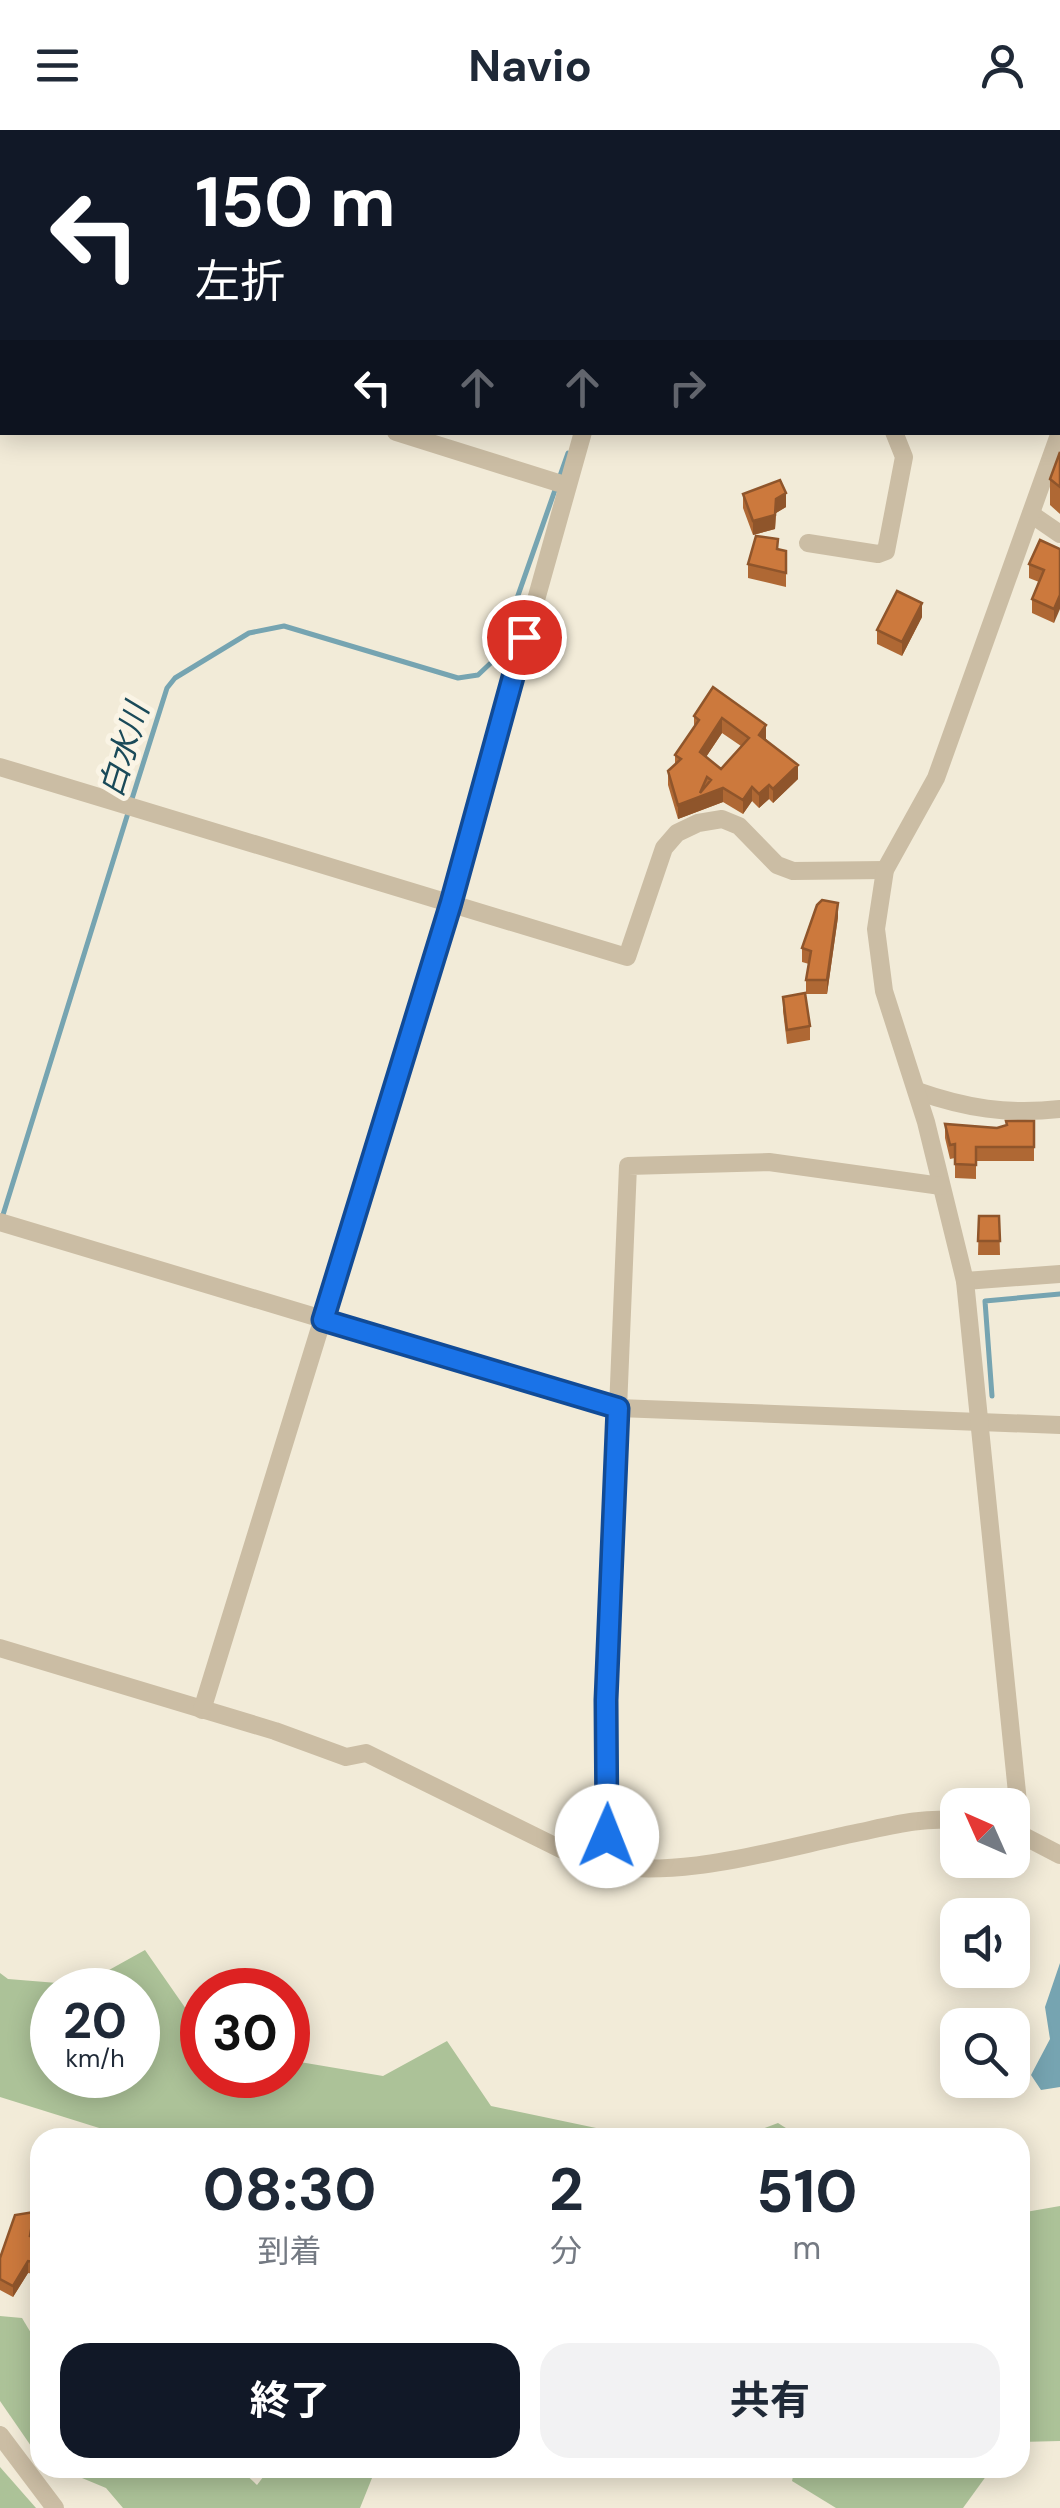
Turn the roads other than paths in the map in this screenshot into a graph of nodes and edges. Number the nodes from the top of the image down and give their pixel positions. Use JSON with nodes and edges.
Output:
{"nodes":[{"id":1,"x":406,"y":435,"type":"edge"},
{"id":2,"x":582,"y":435,"type":"edge"},
{"id":3,"x":895,"y":435,"type":"edge"},
{"id":4,"x":1059,"y":435,"type":"edge"},
{"id":5,"x":565,"y":485,"type":"junction"},
{"id":6,"x":1032,"y":514,"type":"junction"},
{"id":7,"x":1060,"y":534,"type":"edge"},
{"id":8,"x":808,"y":544,"type":"dead end"},
{"id":9,"x":0,"y":767,"type":"edge"},
{"id":10,"x":885,"y":870,"type":"junction"},
{"id":11,"x":451,"y":903,"type":"junction"},
{"id":12,"x":917,"y":1091,"type":"junction"},
{"id":13,"x":1060,"y":1109,"type":"edge"},
{"id":14,"x":941,"y":1186,"type":"junction"},
{"id":15,"x":0,"y":1222,"type":"edge"},
{"id":16,"x":1060,"y":1274,"type":"edge"},
{"id":17,"x":965,"y":1280,"type":"junction"},
{"id":18,"x":323,"y":1320,"type":"junction"},
{"id":19,"x":618,"y":1408,"type":"junction"},
{"id":20,"x":979,"y":1422,"type":"junction"},
{"id":21,"x":1060,"y":1425,"type":"edge"},
{"id":22,"x":0,"y":1648,"type":"edge"},
{"id":23,"x":202,"y":1710,"type":"junction"},
{"id":24,"x":1013,"y":1788,"type":"edge"},
{"id":25,"x":940,"y":1821,"type":"edge"},
{"id":26,"x":1030,"y":1838,"type":"edge"},
{"id":27,"x":1060,"y":1855,"type":"edge"},
{"id":28,"x":606,"y":1866,"type":"junction"},
{"id":29,"x":0,"y":2435,"type":"edge"},
{"id":30,"x":30,"y":2475,"type":"edge"},
{"id":31,"x":32,"y":2478,"type":"edge"},
{"id":32,"x":55,"y":2508,"type":"edge"}],
"edges":[{"from":1,"to":5,"type":"street"},
{"from":2,"to":5,"type":"street"},
{"from":3,"to":8,"type":"street"},
{"from":4,"to":6,"type":"street"},
{"from":5,"to":11,"type":"street"},
{"from":6,"to":7,"type":"street"},
{"from":6,"to":10,"type":"street"},
{"from":9,"to":11,"type":"street"},
{"from":10,"to":11,"type":"street"},
{"from":10,"to":12,"type":"street"},
{"from":11,"to":18,"type":"street"},
{"from":12,"to":13,"type":"street"},
{"from":12,"to":14,"type":"street"},
{"from":14,"to":17,"type":"street"},
{"from":14,"to":19,"type":"street"},
{"from":15,"to":18,"type":"street"},
{"from":16,"to":17,"type":"street"},
{"from":17,"to":20,"type":"street"},
{"from":18,"to":19,"type":"street"},
{"from":18,"to":23,"type":"street"},
{"from":19,"to":20,"type":"street"},
{"from":19,"to":28,"type":"street"},
{"from":20,"to":21,"type":"street"},
{"from":20,"to":24,"type":"street"},
{"from":22,"to":23,"type":"street"},
{"from":23,"to":28,"type":"street"},
{"from":25,"to":28,"type":"street"},
{"from":26,"to":27,"type":"street"},
{"from":29,"to":30,"type":"street"},
{"from":31,"to":32,"type":"street"}]}
